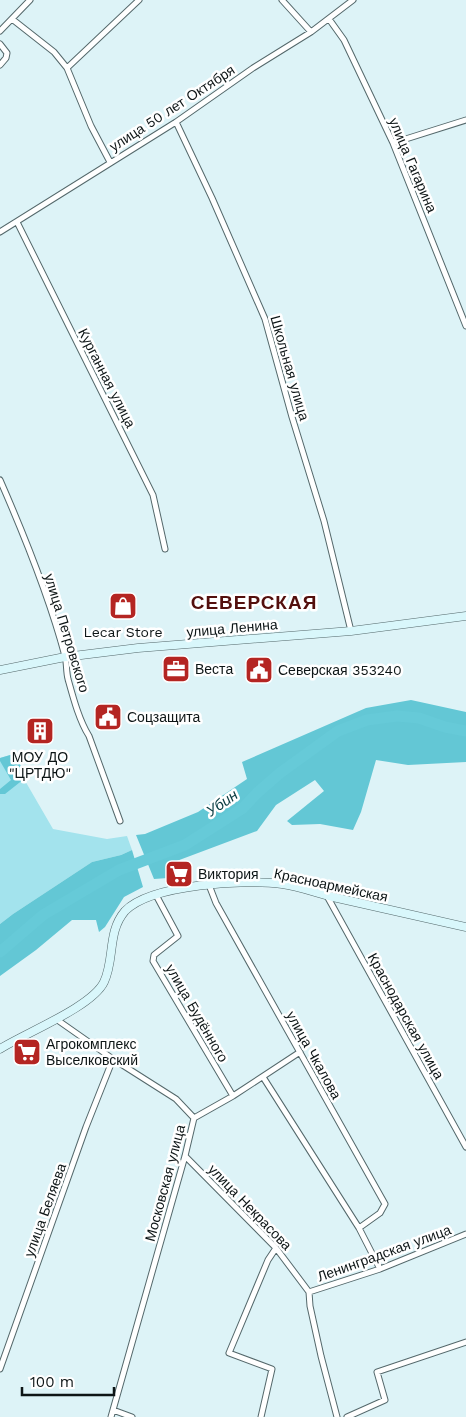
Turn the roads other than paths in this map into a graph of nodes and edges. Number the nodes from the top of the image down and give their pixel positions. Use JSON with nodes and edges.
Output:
{"nodes":[{"id":1,"x":30,"y":0,"type":"edge"},
{"id":2,"x":139,"y":0,"type":"edge"},
{"id":3,"x":282,"y":0,"type":"edge"},
{"id":4,"x":353,"y":0,"type":"edge"},
{"id":5,"x":12,"y":19,"type":"junction"},
{"id":6,"x":329,"y":19,"type":"junction"},
{"id":7,"x":0,"y":31,"type":"edge"},
{"id":8,"x":311,"y":32,"type":"junction"},
{"id":9,"x":0,"y":44,"type":"edge"},
{"id":10,"x":0,"y":66,"type":"edge"},
{"id":11,"x":67,"y":68,"type":"junction"},
{"id":12,"x":466,"y":120,"type":"edge"},
{"id":13,"x":176,"y":122,"type":"junction"},
{"id":14,"x":393,"y":143,"type":"junction"},
{"id":15,"x":110,"y":162,"type":"junction"},
{"id":16,"x":17,"y":222,"type":"junction"},
{"id":17,"x":0,"y":232,"type":"edge"},
{"id":18,"x":466,"y":326,"type":"edge"},
{"id":19,"x":0,"y":480,"type":"edge"},
{"id":20,"x":165,"y":548,"type":"dead end"},
{"id":21,"x":466,"y":616,"type":"edge"},
{"id":22,"x":352,"y":630,"type":"junction"},
{"id":23,"x":65,"y":657,"type":"junction"},
{"id":24,"x":0,"y":670,"type":"edge"},
{"id":25,"x":120,"y":821,"type":"dead end"},
{"id":26,"x":209,"y":885,"type":"junction"},
{"id":27,"x":156,"y":895,"type":"junction"},
{"id":28,"x":326,"y":896,"type":"junction"},
{"id":29,"x":466,"y":928,"type":"edge"},
{"id":30,"x":56,"y":1019,"type":"junction"},
{"id":31,"x":0,"y":1049,"type":"edge"},
{"id":32,"x":300,"y":1052,"type":"junction"},
{"id":33,"x":113,"y":1059,"type":"junction"},
{"id":34,"x":263,"y":1077,"type":"junction"},
{"id":35,"x":233,"y":1096,"type":"junction"},
{"id":36,"x":194,"y":1118,"type":"junction"},
{"id":37,"x":466,"y":1147,"type":"edge"},
{"id":38,"x":185,"y":1156,"type":"junction"},
{"id":39,"x":359,"y":1228,"type":"junction"},
{"id":40,"x":466,"y":1234,"type":"edge"},
{"id":41,"x":276,"y":1248,"type":"junction"},
{"id":42,"x":380,"y":1268,"type":"junction"},
{"id":43,"x":309,"y":1292,"type":"junction"},
{"id":44,"x":466,"y":1342,"type":"edge"},
{"id":45,"x":0,"y":1369,"type":"edge"},
{"id":46,"x":113,"y":1410,"type":"junction"},
{"id":47,"x":111,"y":1417,"type":"edge"},
{"id":48,"x":132,"y":1417,"type":"edge"},
{"id":49,"x":261,"y":1417,"type":"edge"},
{"id":50,"x":336,"y":1417,"type":"edge"},
{"id":51,"x":347,"y":1417,"type":"edge"}],
"edges":[{"from":1,"to":5,"type":"street"},
{"from":2,"to":11,"type":"street"},
{"from":3,"to":8,"type":"street"},
{"from":4,"to":6,"type":"street","name":"улица 50 лет Октября"},
{"from":5,"to":7,"type":"street"},
{"from":5,"to":11,"type":"street"},
{"from":6,"to":8,"type":"street","name":"улица 50 лет Октября"},
{"from":6,"to":14,"type":"street","name":"улица Гагарина"},
{"from":8,"to":13,"type":"street","name":"улица 50 лет Октября"},
{"from":9,"to":10,"type":"street"},
{"from":11,"to":15,"type":"street"},
{"from":12,"to":14,"type":"street"},
{"from":13,"to":15,"type":"street","name":"улица 50 лет Октября"},
{"from":13,"to":22,"type":"street","name":"Школьная улица"},
{"from":14,"to":18,"type":"street","name":"улица Гагарина"},
{"from":15,"to":16,"type":"street","name":"улица 50 лет Октября"},
{"from":16,"to":17,"type":"street","name":"улица 50 лет Октября"},
{"from":16,"to":20,"type":"street","name":"Курганная улица"},
{"from":19,"to":23,"type":"street","name":"улица Петровского"},
{"from":21,"to":22,"type":"street","name":"улица Ленина"},
{"from":22,"to":23,"type":"street","name":"улица Ленина"},
{"from":23,"to":24,"type":"street","name":"улица Ленина"},
{"from":23,"to":25,"type":"street","name":"улица Петровского"},
{"from":26,"to":27,"type":"street","name":"Красноармейская"},
{"from":26,"to":28,"type":"street","name":"Красноармейская"},
{"from":26,"to":32,"type":"street","name":"улица Чкалова"},
{"from":27,"to":30,"type":"street","name":"Красноармейская"},
{"from":27,"to":35,"type":"street","name":"улица Будённого"},
{"from":28,"to":29,"type":"street","name":"Красноармейская"},
{"from":28,"to":37,"type":"street","name":"Краснодарская улица"},
{"from":30,"to":31,"type":"street","name":"Красноармейская"},
{"from":30,"to":33,"type":"street","name":"Московская улица"},
{"from":32,"to":34,"type":"street"},
{"from":32,"to":39,"type":"street","name":"улица Чкалова"},
{"from":33,"to":36,"type":"street","name":"Московская улица"},
{"from":33,"to":45,"type":"street","name":"улица Беляева"},
{"from":34,"to":35,"type":"street"},
{"from":34,"to":39,"type":"street"},
{"from":35,"to":36,"type":"street"},
{"from":36,"to":38,"type":"street","name":"Московская улица"},
{"from":38,"to":41,"type":"street","name":"улица Некрасова"},
{"from":38,"to":46,"type":"street","name":"Московская улица"},
{"from":39,"to":42,"type":"street"},
{"from":40,"to":42,"type":"street","name":"Ленинградская улица"},
{"from":41,"to":43,"type":"street","name":"улица Некрасова"},
{"from":41,"to":49,"type":"street"},
{"from":42,"to":43,"type":"street","name":"Ленинградская улица"},
{"from":43,"to":50,"type":"street","name":"улица Некрасова"},
{"from":44,"to":51,"type":"street"},
{"from":46,"to":47,"type":"street","name":"Московская улица"},
{"from":46,"to":48,"type":"street"}]}
